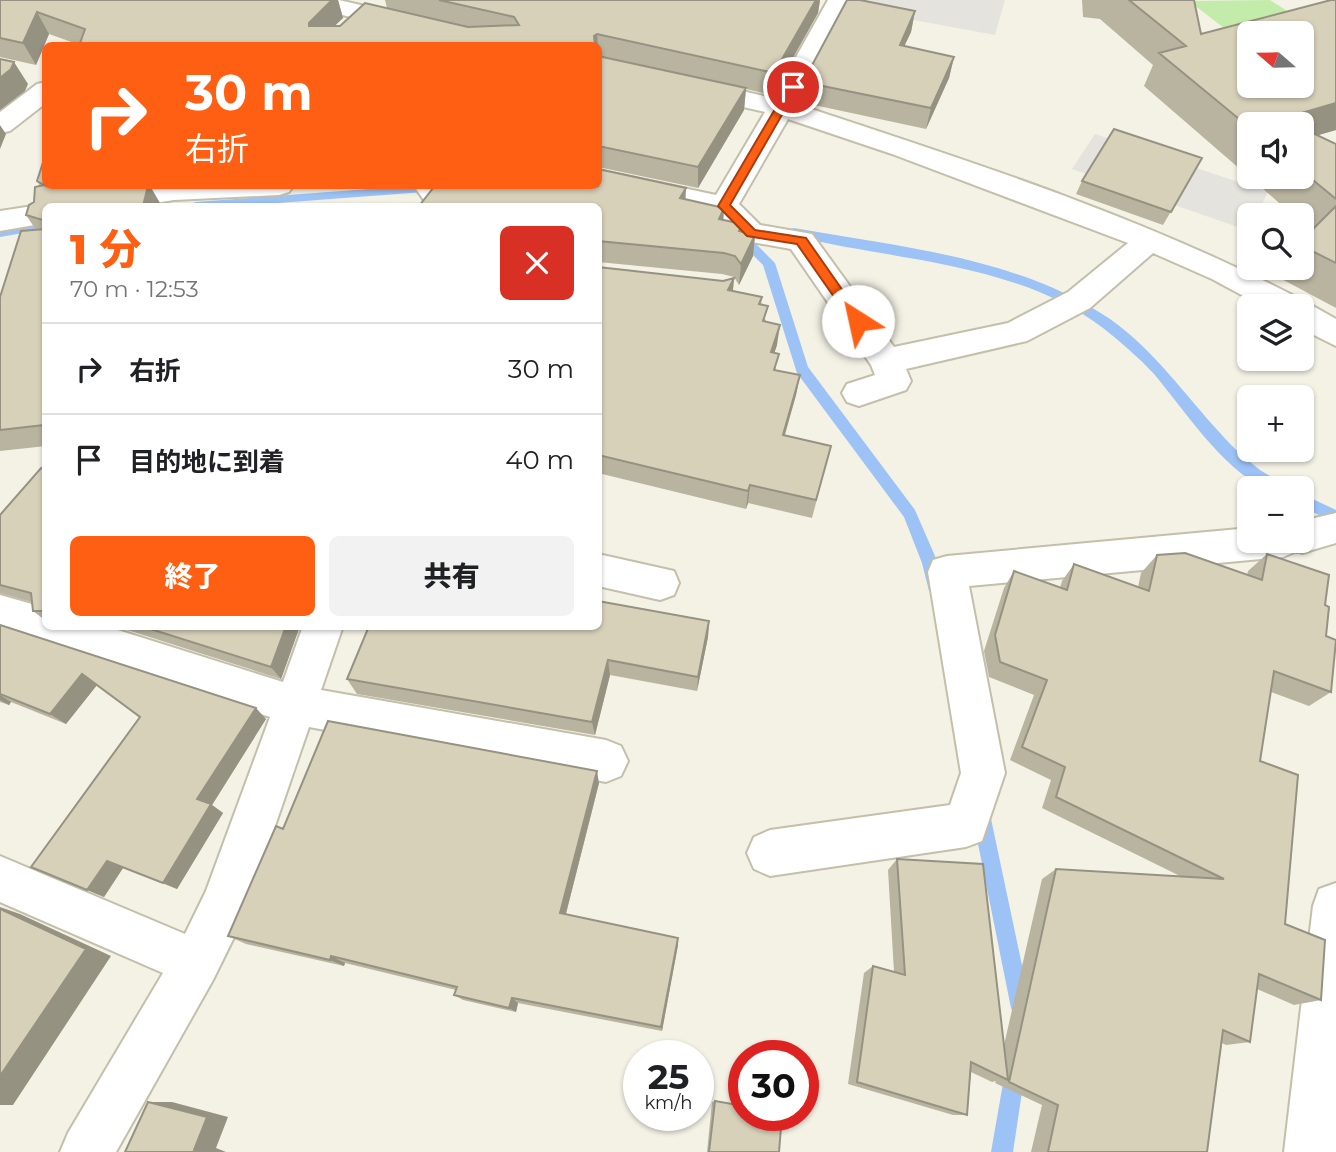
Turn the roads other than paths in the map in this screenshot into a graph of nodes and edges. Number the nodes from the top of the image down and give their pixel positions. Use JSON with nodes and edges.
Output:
{"nodes":[{"id":1,"x":308,"y":0,"type":"edge"},
{"id":2,"x":840,"y":0,"type":"edge"},
{"id":3,"x":364,"y":14,"type":"edge"},
{"id":4,"x":489,"y":42,"type":"edge"},
{"id":5,"x":602,"y":67,"type":"edge"},
{"id":6,"x":42,"y":93,"type":"edge"},
{"id":7,"x":781,"y":108,"type":"junction"},
{"id":8,"x":0,"y":125,"type":"edge"},
{"id":9,"x":602,"y":180,"type":"edge"},
{"id":10,"x":172,"y":189,"type":"edge"},
{"id":11,"x":100,"y":203,"type":"edge"},
{"id":12,"x":724,"y":206,"type":"junction"},
{"id":13,"x":42,"y":214,"type":"edge"},
{"id":14,"x":0,"y":221,"type":"edge"},
{"id":15,"x":1150,"y":240,"type":"junction"},
{"id":16,"x":1264,"y":294,"type":"edge"},
{"id":17,"x":1314,"y":321,"type":"edge"},
{"id":18,"x":1336,"y":334,"type":"edge"},
{"id":19,"x":886,"y":361,"type":"junction"},
{"id":20,"x":859,"y":393,"type":"dead end"},
{"id":21,"x":1336,"y":528,"type":"edge"},
{"id":22,"x":1314,"y":534,"type":"edge"},
{"id":23,"x":1237,"y":545,"type":"edge"},
{"id":24,"x":602,"y":571,"type":"edge"},
{"id":25,"x":660,"y":583,"type":"dead end"},
{"id":26,"x":0,"y":612,"type":"edge"},
{"id":27,"x":42,"y":625,"type":"edge"},
{"id":28,"x":59,"y":630,"type":"edge"},
{"id":29,"x":322,"y":630,"type":"edge"},
{"id":30,"x":294,"y":705,"type":"junction"},
{"id":31,"x":606,"y":761,"type":"dead end"},
{"id":32,"x":770,"y":853,"type":"dead end"},
{"id":33,"x":0,"y":879,"type":"edge"},
{"id":34,"x":1336,"y":906,"type":"edge"},
{"id":35,"x":196,"y":963,"type":"junction"},
{"id":36,"x":87,"y":1152,"type":"edge"},
{"id":37,"x":1311,"y":1152,"type":"edge"}],
"edges":[{"from":1,"to":3,"type":"street"},
{"from":2,"to":7,"type":"street"},
{"from":3,"to":4,"type":"street"},
{"from":5,"to":7,"type":"street"},
{"from":6,"to":8,"type":"street"},
{"from":7,"to":12,"type":"street"},
{"from":7,"to":15,"type":"street"},
{"from":9,"to":12,"type":"street"},
{"from":10,"to":11,"type":"street"},
{"from":12,"to":19,"type":"street"},
{"from":13,"to":14,"type":"street"},
{"from":15,"to":16,"type":"street"},
{"from":15,"to":19,"type":"street"},
{"from":17,"to":18,"type":"street"},
{"from":19,"to":20,"type":"street"},
{"from":21,"to":22,"type":"street"},
{"from":23,"to":32,"type":"street"},
{"from":24,"to":25,"type":"street"},
{"from":26,"to":27,"type":"street"},
{"from":28,"to":30,"type":"street"},
{"from":29,"to":30,"type":"street"},
{"from":30,"to":31,"type":"street"},
{"from":30,"to":35,"type":"street"},
{"from":33,"to":35,"type":"street"},
{"from":34,"to":37,"type":"street"},
{"from":35,"to":36,"type":"street"}]}
